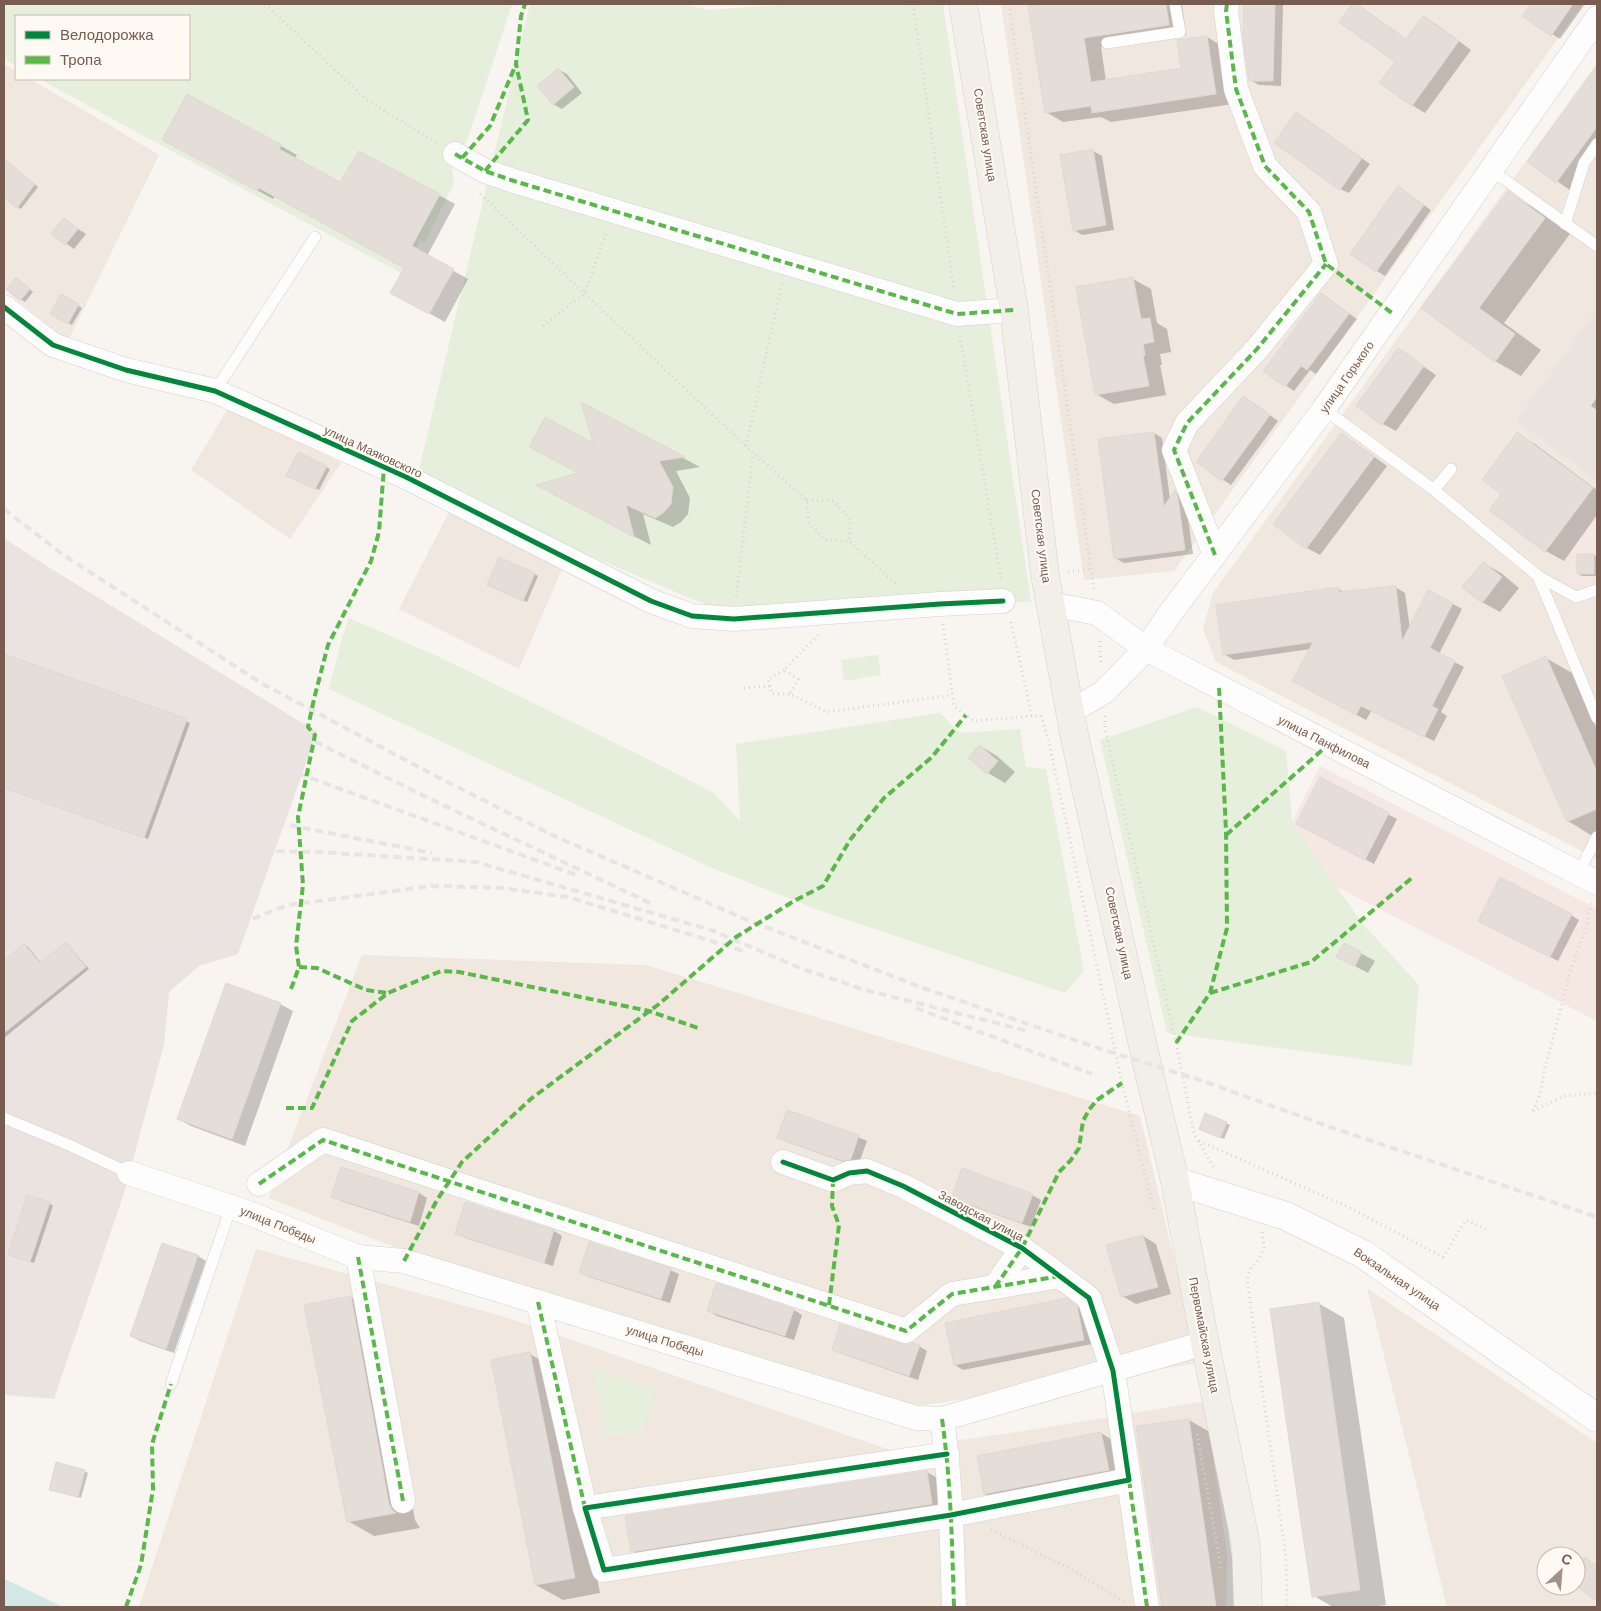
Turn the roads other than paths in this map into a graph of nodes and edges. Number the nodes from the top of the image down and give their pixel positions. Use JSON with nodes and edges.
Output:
{"nodes":[{"id":1,"x":963,"y":4,"type":"edge"},
{"id":2,"x":1176,"y":4,"type":"edge"},
{"id":3,"x":1227,"y":4,"type":"edge"},
{"id":4,"x":1597,"y":18,"type":"edge"},
{"id":5,"x":1107,"y":44,"type":"dead end"},
{"id":6,"x":1597,"y":144,"type":"edge"},
{"id":7,"x":455,"y":154,"type":"road end"},
{"id":8,"x":1490,"y":170,"type":"junction"},
{"id":9,"x":1565,"y":224,"type":"junction"},
{"id":10,"x":315,"y":236,"type":"dead end"},
{"id":11,"x":1597,"y":246,"type":"edge"},
{"id":12,"x":4,"y":307,"type":"edge"},
{"id":13,"x":1014,"y":310,"type":"junction"},
{"id":14,"x":215,"y":391,"type":"junction"},
{"id":15,"x":1324,"y":409,"type":"junction"},
{"id":16,"x":1451,"y":468,"type":"dead end"},
{"id":17,"x":1434,"y":490,"type":"junction"},
{"id":18,"x":1215,"y":555,"type":"junction"},
{"id":19,"x":1538,"y":576,"type":"junction"},
{"id":20,"x":1597,"y":590,"type":"edge"},
{"id":21,"x":1004,"y":595,"type":"road end"},
{"id":22,"x":1051,"y":604,"type":"junction"},
{"id":23,"x":1146,"y":649,"type":"junction"},
{"id":24,"x":1070,"y":712,"type":"junction"},
{"id":25,"x":1597,"y":718,"type":"edge"},
{"id":26,"x":1597,"y":837,"type":"edge"},
{"id":27,"x":1589,"y":887,"type":"edge"},
{"id":28,"x":1147,"y":1064,"type":"joint"},
{"id":29,"x":4,"y":1118,"type":"edge"},
{"id":30,"x":783,"y":1162,"type":"dead end"},
{"id":31,"x":129,"y":1173,"type":"joint"},
{"id":32,"x":1175,"y":1181,"type":"junction"},
{"id":33,"x":259,"y":1184,"type":"dead end"},
{"id":34,"x":231,"y":1207,"type":"junction"},
{"id":35,"x":1022,"y":1248,"type":"junction"},
{"id":36,"x":358,"y":1257,"type":"junction"},
{"id":37,"x":1060,"y":1276,"type":"junction"},
{"id":38,"x":995,"y":1287,"type":"junction"},
{"id":39,"x":538,"y":1302,"type":"junction"},
{"id":40,"x":1205,"y":1343,"type":"junction"},
{"id":41,"x":1113,"y":1371,"type":"junction"},
{"id":42,"x":171,"y":1384,"type":"dead end"},
{"id":43,"x":1597,"y":1418,"type":"edge"},
{"id":44,"x":942,"y":1419,"type":"junction"},
{"id":45,"x":947,"y":1454,"type":"junction"},
{"id":46,"x":1129,"y":1480,"type":"junction"},
{"id":47,"x":403,"y":1501,"type":"dead end"},
{"id":48,"x":585,"y":1508,"type":"junction"},
{"id":49,"x":951,"y":1515,"type":"junction"},
{"id":50,"x":1136,"y":1605,"type":"edge"},
{"id":51,"x":954,"y":1607,"type":"edge"},
{"id":52,"x":1248,"y":1607,"type":"edge"}],
"edges":[{"from":1,"to":13,"type":"main road","name":"Советская улица"},
{"from":2,"to":5,"type":"lane"},
{"from":3,"to":18,"type":"street"},
{"from":4,"to":8,"type":"street","name":"улица Горького"},
{"from":6,"to":9,"type":"lane"},
{"from":7,"to":13,"type":"street"},
{"from":8,"to":9,"type":"lane"},
{"from":8,"to":15,"type":"street","name":"улица Горького"},
{"from":9,"to":11,"type":"lane"},
{"from":10,"to":14,"type":"lane"},
{"from":12,"to":14,"type":"street","name":"улица Маяковского"},
{"from":13,"to":22,"type":"main road","name":"Советская улица"},
{"from":14,"to":21,"type":"street","name":"улица Маяковского"},
{"from":15,"to":17,"type":"lane"},
{"from":15,"to":18,"type":"street","name":"улица Горького"},
{"from":16,"to":17,"type":"lane"},
{"from":17,"to":19,"type":"lane"},
{"from":18,"to":23,"type":"street","name":"улица Горького"},
{"from":19,"to":20,"type":"lane"},
{"from":19,"to":25,"type":"lane"},
{"from":22,"to":23,"type":"street","name":"улица Панфилова"},
{"from":22,"to":24,"type":"main road","name":"Советская улица"},
{"from":23,"to":24,"type":"street","name":"улица Горького"},
{"from":23,"to":27,"type":"street","name":"улица Панфилова"},
{"from":24,"to":28,"type":"main road","name":"Советская улица"},
{"from":26,"to":27,"type":"lane"},
{"from":28,"to":32,"type":"main road","name":"Первомайская улица"},
{"from":29,"to":31,"type":"lane"},
{"from":30,"to":35,"type":"street","name":"Заводская улица"},
{"from":31,"to":34,"type":"street","name":"улица Победы"},
{"from":32,"to":40,"type":"main road","name":"Первомайская улица"},
{"from":32,"to":43,"type":"main road","name":"Вокзальная улица"},
{"from":33,"to":38,"type":"street"},
{"from":34,"to":36,"type":"street","name":"улица Победы"},
{"from":34,"to":42,"type":"lane"},
{"from":35,"to":37,"type":"street","name":"Заводская улица"},
{"from":35,"to":38,"type":"street"},
{"from":36,"to":39,"type":"street","name":"улица Победы"},
{"from":36,"to":47,"type":"street"},
{"from":37,"to":38,"type":"street"},
{"from":37,"to":41,"type":"street","name":"Заводская улица"},
{"from":39,"to":44,"type":"street","name":"улица Победы"},
{"from":39,"to":48,"type":"street"},
{"from":40,"to":41,"type":"street","name":"улица Победы"},
{"from":40,"to":52,"type":"main road","name":"Первомайская улица"},
{"from":41,"to":44,"type":"street","name":"улица Победы"},
{"from":41,"to":46,"type":"street","name":"Заводская улица"},
{"from":44,"to":45,"type":"street"},
{"from":45,"to":48,"type":"street"},
{"from":45,"to":49,"type":"street"},
{"from":46,"to":49,"type":"street"},
{"from":46,"to":50,"type":"street","name":"Заводская улица"},
{"from":48,"to":49,"type":"street"},
{"from":49,"to":51,"type":"street"}]}
